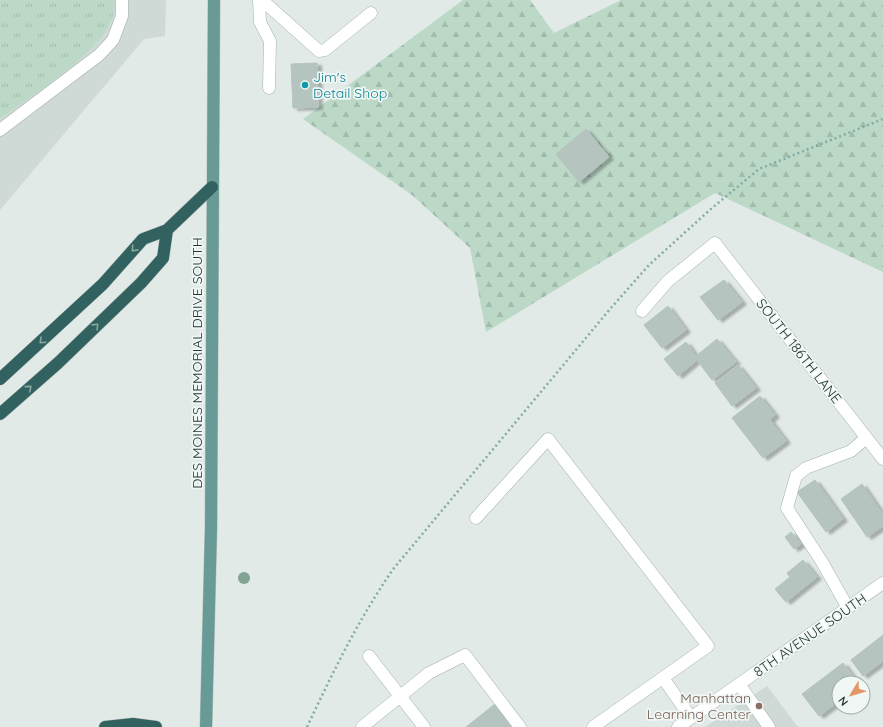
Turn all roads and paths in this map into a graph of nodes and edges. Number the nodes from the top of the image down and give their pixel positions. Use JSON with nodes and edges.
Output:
{"nodes":[{"id":1,"x":122,"y":0,"type":"edge"},
{"id":2,"x":214,"y":0,"type":"edge"},
{"id":3,"x":261,"y":0,"type":"edge"},
{"id":4,"x":371,"y":13,"type":"dead end"},
{"id":5,"x":269,"y":88,"type":"dead end"},
{"id":6,"x":881,"y":120,"type":"edge"},
{"id":7,"x":0,"y":130,"type":"edge"},
{"id":8,"x":212,"y":187,"type":"junction"},
{"id":9,"x":166,"y":230,"type":"junction"},
{"id":10,"x":642,"y":311,"type":"dead end"},
{"id":11,"x":0,"y":379,"type":"edge"},
{"id":12,"x":0,"y":414,"type":"edge"},
{"id":13,"x":866,"y":438,"type":"junction"},
{"id":14,"x":883,"y":460,"type":"edge"},
{"id":15,"x":476,"y":518,"type":"dead end"},
{"id":16,"x":883,"y":583,"type":"edge"},
{"id":17,"x":848,"y":608,"type":"junction"},
{"id":18,"x":369,"y":656,"type":"dead end"},
{"id":19,"x":663,"y":678,"type":"junction"},
{"id":20,"x":739,"y":684,"type":"junction"},
{"id":21,"x":400,"y":697,"type":"junction"},
{"id":22,"x":690,"y":718,"type":"junction"},
{"id":23,"x":105,"y":727,"type":"edge"},
{"id":24,"x":156,"y":727,"type":"edge"},
{"id":25,"x":206,"y":727,"type":"edge"},
{"id":26,"x":307,"y":727,"type":"edge"},
{"id":27,"x":362,"y":727,"type":"edge"},
{"id":28,"x":424,"y":727,"type":"edge"},
{"id":29,"x":520,"y":727,"type":"edge"},
{"id":30,"x":593,"y":727,"type":"edge"},
{"id":31,"x":678,"y":727,"type":"edge"},
{"id":32,"x":770,"y":727,"type":"edge"}],
"edges":[{"from":1,"to":7,"type":"street"},
{"from":2,"to":8,"type":"main road","name":"DES MOINES MEMORIAL DRIVE SOUTH"},
{"from":3,"to":4,"type":"street"},
{"from":3,"to":5,"type":"street"},
{"from":6,"to":26,"type":"path"},
{"from":8,"to":9,"type":"highway"},
{"from":8,"to":25,"type":"main road","name":"DES MOINES MEMORIAL DRIVE SOUTH"},
{"from":9,"to":11,"type":"highway","one_way":true},
{"from":12,"to":9,"type":"highway","one_way":true},
{"from":10,"to":13,"type":"street","name":"SOUTH 186TH LANE"},
{"from":13,"to":14,"type":"street","name":"SOUTH 186TH LANE"},
{"from":13,"to":17,"type":"street"},
{"from":15,"to":19,"type":"street"},
{"from":16,"to":17,"type":"street","name":"8TH AVENUE SOUTH"},
{"from":17,"to":20,"type":"street","name":"8TH AVENUE SOUTH"},
{"from":18,"to":21,"type":"street"},
{"from":19,"to":22,"type":"street"},
{"from":19,"to":30,"type":"street"},
{"from":20,"to":22,"type":"street","name":"8TH AVENUE SOUTH"},
{"from":20,"to":32,"type":"street"},
{"from":21,"to":27,"type":"street"},
{"from":21,"to":28,"type":"street"},
{"from":21,"to":29,"type":"street"},
{"from":22,"to":31,"type":"street","name":"8TH AVENUE SOUTH"},
{"from":23,"to":24,"type":"highway"}]}
